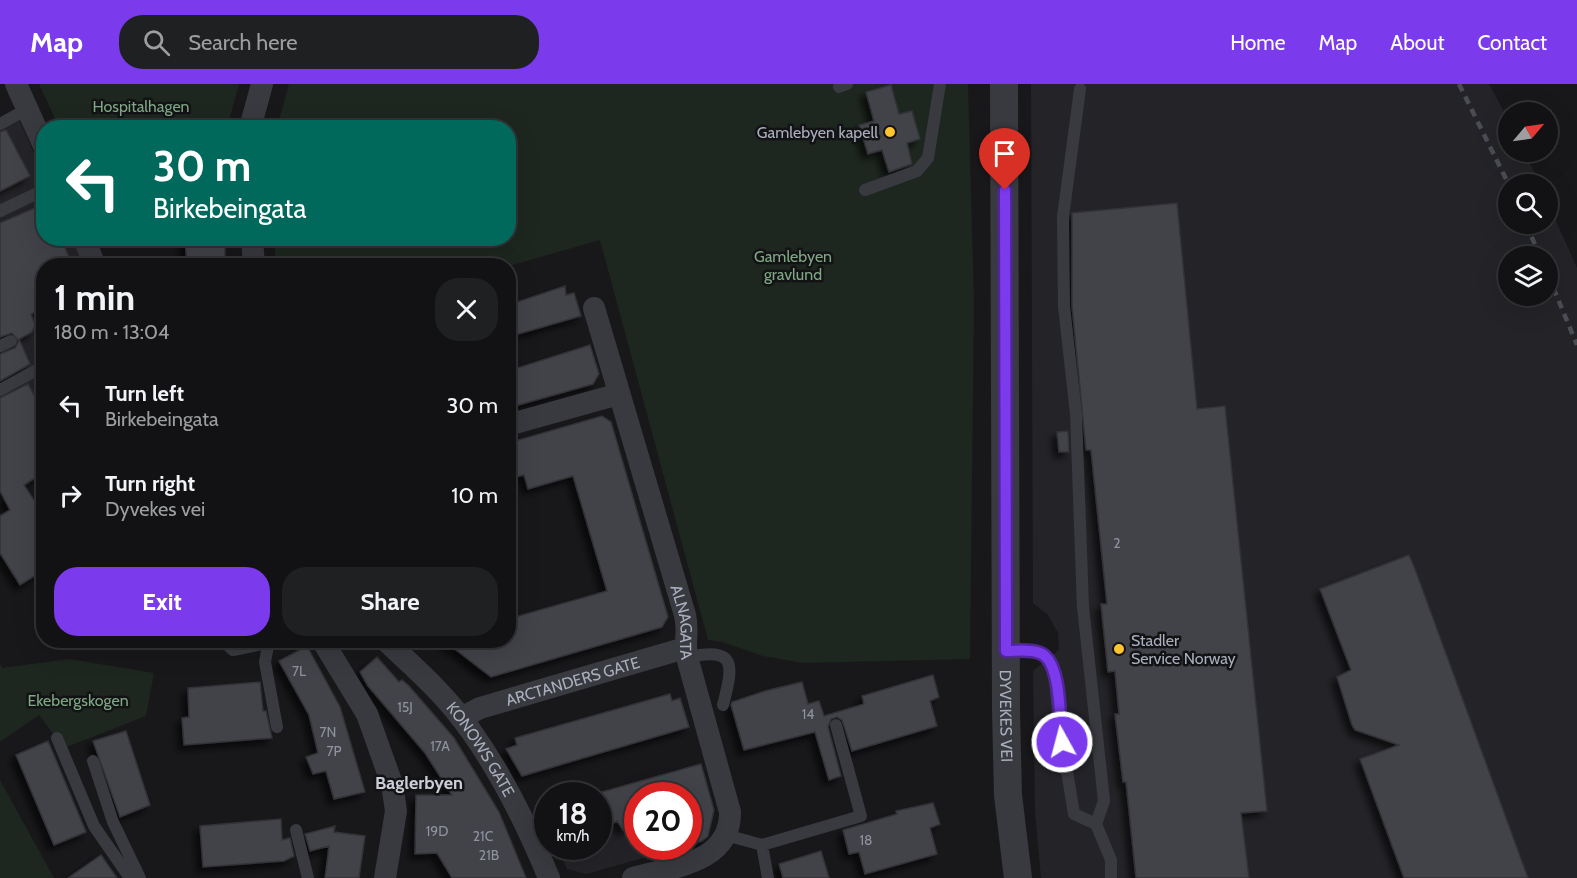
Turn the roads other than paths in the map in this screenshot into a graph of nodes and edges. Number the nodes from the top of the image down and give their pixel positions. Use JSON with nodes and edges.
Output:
{"nodes":[{"id":1,"x":16,"y":84,"type":"edge"},
{"id":2,"x":262,"y":84,"type":"edge"},
{"id":3,"x":940,"y":84,"type":"edge"},
{"id":4,"x":1004,"y":84,"type":"edge"},
{"id":5,"x":1080,"y":89,"type":"dead end"},
{"id":6,"x":27,"y":109,"type":"junction"},
{"id":7,"x":252,"y":120,"type":"edge"},
{"id":8,"x":0,"y":124,"type":"edge"},
{"id":9,"x":36,"y":129,"type":"edge"},
{"id":10,"x":865,"y":190,"type":"dead end"},
{"id":11,"x":36,"y":194,"type":"edge"},
{"id":12,"x":0,"y":211,"type":"edge"},
{"id":13,"x":594,"y":308,"type":"dead end"},
{"id":14,"x":36,"y":370,"type":"edge"},
{"id":15,"x":0,"y":390,"type":"edge"},
{"id":16,"x":619,"y":394,"type":"junction"},
{"id":17,"x":516,"y":423,"type":"edge"},
{"id":18,"x":267,"y":648,"type":"edge"},
{"id":19,"x":327,"y":648,"type":"edge"},
{"id":20,"x":393,"y":648,"type":"edge"},
{"id":21,"x":1006,"y":651,"type":"junction"},
{"id":22,"x":686,"y":652,"type":"junction"},
{"id":23,"x":723,"y":705,"type":"dead end"},
{"id":24,"x":461,"y":718,"type":"junction"},
{"id":25,"x":836,"y":725,"type":"dead end"},
{"id":26,"x":277,"y":727,"type":"dead end"},
{"id":27,"x":57,"y":738,"type":"dead end"},
{"id":28,"x":93,"y":760,"type":"dead end"},
{"id":29,"x":1096,"y":824,"type":"junction"},
{"id":30,"x":296,"y":830,"type":"dead end"},
{"id":31,"x":726,"y":835,"type":"junction"},
{"id":32,"x":762,"y":845,"type":"junction"},
{"id":33,"x":390,"y":865,"type":"edge"},
{"id":34,"x":130,"y":878,"type":"edge"},
{"id":35,"x":140,"y":878,"type":"edge"},
{"id":36,"x":308,"y":878,"type":"edge"},
{"id":37,"x":549,"y":878,"type":"edge"},
{"id":38,"x":633,"y":878,"type":"edge"},
{"id":39,"x":768,"y":878,"type":"edge"},
{"id":40,"x":1018,"y":878,"type":"edge"},
{"id":41,"x":1111,"y":878,"type":"edge"}],
"edges":[{"from":1,"to":6,"type":"street"},
{"from":2,"to":7,"type":"street"},
{"from":3,"to":10,"type":"lane"},
{"from":4,"to":21,"type":"street","name":"DYVEKES VEI"},
{"from":5,"to":29,"type":"lane"},
{"from":6,"to":8,"type":"lane"},
{"from":6,"to":9,"type":"street"},
{"from":11,"to":12,"type":"lane"},
{"from":13,"to":16,"type":"street","name":"ALNAGATA"},
{"from":14,"to":15,"type":"lane"},
{"from":16,"to":17,"type":"street"},
{"from":16,"to":22,"type":"street","name":"ALNAGATA"},
{"from":18,"to":26,"type":"lane"},
{"from":19,"to":33,"type":"street"},
{"from":20,"to":24,"type":"street","name":"KONOWS GATE"},
{"from":21,"to":29,"type":"lane"},
{"from":21,"to":40,"type":"street","name":"DYVEKES VEI"},
{"from":22,"to":23,"type":"lane"},
{"from":22,"to":24,"type":"street","name":"ARCTANDERS GATE"},
{"from":22,"to":31,"type":"street","name":"ALNAGATA"},
{"from":24,"to":37,"type":"street","name":"KONOWS GATE"},
{"from":25,"to":32,"type":"lane"},
{"from":27,"to":34,"type":"lane"},
{"from":28,"to":35,"type":"lane"},
{"from":29,"to":41,"type":"lane"},
{"from":30,"to":36,"type":"lane"},
{"from":31,"to":32,"type":"lane"},
{"from":31,"to":38,"type":"street"},
{"from":32,"to":39,"type":"lane"}]}
